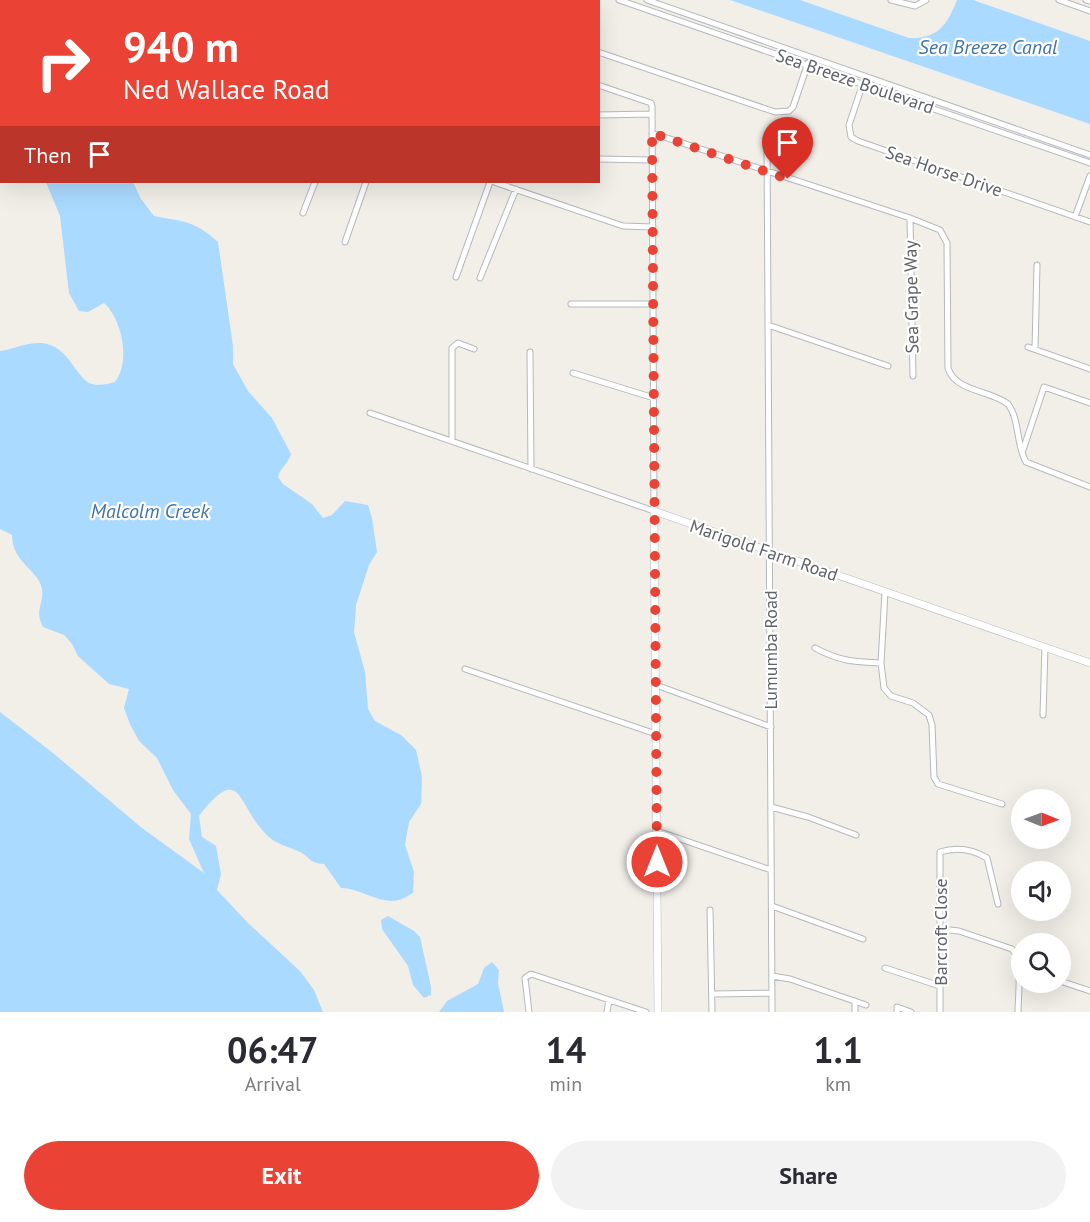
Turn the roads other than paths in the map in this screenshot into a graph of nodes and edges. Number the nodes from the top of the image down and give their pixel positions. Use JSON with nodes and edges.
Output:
{"nodes":[{"id":1,"x":619,"y":0,"type":"edge"},
{"id":2,"x":647,"y":0,"type":"edge"},
{"id":3,"x":891,"y":0,"type":"edge"},
{"id":4,"x":926,"y":0,"type":"edge"},
{"id":5,"x":1059,"y":0,"type":"edge"},
{"id":6,"x":1090,"y":11,"type":"edge"},
{"id":7,"x":600,"y":53,"type":"edge"},
{"id":8,"x":810,"y":57,"type":"junction"},
{"id":9,"x":807,"y":65,"type":"junction"},
{"id":10,"x":865,"y":76,"type":"junction"},
{"id":11,"x":862,"y":84,"type":"junction"},
{"id":12,"x":600,"y":86,"type":"edge"},
{"id":13,"x":652,"y":114,"type":"junction"},
{"id":14,"x":600,"y":116,"type":"edge"},
{"id":15,"x":652,"y":133,"type":"junction"},
{"id":16,"x":767,"y":144,"type":"dead end"},
{"id":17,"x":1090,"y":155,"type":"edge"},
{"id":18,"x":600,"y":159,"type":"edge"},
{"id":19,"x":652,"y":160,"type":"junction"},
{"id":20,"x":1090,"y":163,"type":"edge"},
{"id":21,"x":767,"y":172,"type":"junction"},
{"id":22,"x":1090,"y":176,"type":"edge"},
{"id":23,"x":315,"y":183,"type":"edge"},
{"id":24,"x":366,"y":183,"type":"edge"},
{"id":25,"x":492,"y":183,"type":"edge"},
{"id":26,"x":495,"y":183,"type":"edge"},
{"id":27,"x":516,"y":189,"type":"junction"},
{"id":28,"x":303,"y":213,"type":"dead end"},
{"id":29,"x":1075,"y":217,"type":"junction"},
{"id":30,"x":910,"y":218,"type":"junction"},
{"id":31,"x":1090,"y":222,"type":"edge"},
{"id":32,"x":653,"y":227,"type":"junction"},
{"id":33,"x":345,"y":242,"type":"dead end"},
{"id":34,"x":1037,"y":265,"type":"dead end"},
{"id":35,"x":456,"y":277,"type":"dead end"},
{"id":36,"x":480,"y":278,"type":"dead end"},
{"id":37,"x":572,"y":304,"type":"dead end"},
{"id":38,"x":653,"y":304,"type":"junction"},
{"id":39,"x":768,"y":325,"type":"junction"},
{"id":40,"x":1028,"y":347,"type":"dead end"},
{"id":41,"x":474,"y":349,"type":"dead end"},
{"id":42,"x":1035,"y":350,"type":"junction"},
{"id":43,"x":530,"y":352,"type":"dead end"},
{"id":44,"x":888,"y":366,"type":"dead end"},
{"id":45,"x":1090,"y":369,"type":"edge"},
{"id":46,"x":573,"y":373,"type":"dead end"},
{"id":47,"x":913,"y":376,"type":"dead end"},
{"id":48,"x":654,"y":398,"type":"junction"},
{"id":49,"x":1090,"y":403,"type":"edge"},
{"id":50,"x":370,"y":413,"type":"dead end"},
{"id":51,"x":452,"y":441,"type":"junction"},
{"id":52,"x":1022,"y":453,"type":"junction"},
{"id":53,"x":531,"y":469,"type":"junction"},
{"id":54,"x":1090,"y":487,"type":"edge"},
{"id":55,"x":654,"y":512,"type":"junction"},
{"id":56,"x":770,"y":552,"type":"junction"},
{"id":57,"x":885,"y":592,"type":"junction"},
{"id":58,"x":1045,"y":647,"type":"junction"},
{"id":59,"x":815,"y":648,"type":"dead end"},
{"id":60,"x":881,"y":663,"type":"junction"},
{"id":61,"x":1090,"y":663,"type":"edge"},
{"id":62,"x":465,"y":669,"type":"dead end"},
{"id":63,"x":656,"y":685,"type":"junction"},
{"id":64,"x":1043,"y":715,"type":"dead end"},
{"id":65,"x":771,"y":727,"type":"junction"},
{"id":66,"x":656,"y":734,"type":"junction"},
{"id":67,"x":1002,"y":804,"type":"dead end"},
{"id":68,"x":771,"y":807,"type":"junction"},
{"id":69,"x":657,"y":831,"type":"junction"},
{"id":70,"x":856,"y":835,"type":"dead end"},
{"id":71,"x":771,"y":870,"type":"junction"},
{"id":72,"x":998,"y":904,"type":"dead end"},
{"id":73,"x":772,"y":906,"type":"junction"},
{"id":74,"x":711,"y":910,"type":"dead end"},
{"id":75,"x":940,"y":929,"type":"junction"},
{"id":76,"x":863,"y":939,"type":"dead end"},
{"id":77,"x":1011,"y":949,"type":"edge"},
{"id":78,"x":885,"y":968,"type":"dead end"},
{"id":79,"x":772,"y":976,"type":"junction"},
{"id":80,"x":1071,"y":985,"type":"edge"},
{"id":81,"x":940,"y":986,"type":"junction"},
{"id":82,"x":1090,"y":991,"type":"edge"},
{"id":83,"x":772,"y":993,"type":"junction"},
{"id":84,"x":1019,"y":993,"type":"edge"},
{"id":85,"x":712,"y":994,"type":"junction"},
{"id":86,"x":609,"y":1000,"type":"junction"},
{"id":87,"x":855,"y":1001,"type":"junction"},
{"id":88,"x":866,"y":1005,"type":"dead end"},
{"id":89,"x":529,"y":1012,"type":"edge"},
{"id":90,"x":606,"y":1012,"type":"edge"},
{"id":91,"x":646,"y":1012,"type":"edge"},
{"id":92,"x":658,"y":1012,"type":"edge"},
{"id":93,"x":712,"y":1012,"type":"edge"},
{"id":94,"x":772,"y":1012,"type":"edge"},
{"id":95,"x":855,"y":1012,"type":"edge"},
{"id":96,"x":897,"y":1012,"type":"edge"},
{"id":97,"x":911,"y":1012,"type":"edge"},
{"id":98,"x":940,"y":1012,"type":"edge"},
{"id":99,"x":1018,"y":1012,"type":"edge"}],
"edges":[{"from":1,"to":9,"type":"street","name":"Sea Breeze Boulevard"},
{"from":2,"to":8,"type":"street","name":"Sea Breeze Boulevard"},
{"from":3,"to":4,"type":"street"},
{"from":5,"to":6,"type":"street"},
{"from":7,"to":9,"type":"street"},
{"from":8,"to":9,"type":"street"},
{"from":8,"to":10,"type":"street","name":"Sea Breeze Boulevard"},
{"from":9,"to":11,"type":"street","name":"Sea Breeze Boulevard"},
{"from":10,"to":11,"type":"street"},
{"from":10,"to":17,"type":"street","name":"Sea Breeze Boulevard"},
{"from":11,"to":20,"type":"street","name":"Sea Breeze Boulevard"},
{"from":11,"to":29,"type":"street","name":"Sea Horse Drive"},
{"from":12,"to":13,"type":"street"},
{"from":13,"to":14,"type":"street"},
{"from":13,"to":15,"type":"street"},
{"from":15,"to":19,"type":"street"},
{"from":15,"to":21,"type":"street"},
{"from":16,"to":21,"type":"street","name":"Lumumba Road"},
{"from":18,"to":19,"type":"street"},
{"from":19,"to":32,"type":"street"},
{"from":21,"to":30,"type":"street"},
{"from":21,"to":39,"type":"street","name":"Lumumba Road"},
{"from":22,"to":29,"type":"street"},
{"from":23,"to":28,"type":"street"},
{"from":24,"to":33,"type":"street"},
{"from":25,"to":35,"type":"street"},
{"from":26,"to":27,"type":"street"},
{"from":27,"to":32,"type":"street"},
{"from":27,"to":36,"type":"street"},
{"from":29,"to":31,"type":"street","name":"Sea Horse Drive"},
{"from":30,"to":47,"type":"street","name":"Sea Grape Way"},
{"from":30,"to":52,"type":"street"},
{"from":32,"to":38,"type":"street"},
{"from":34,"to":42,"type":"street"},
{"from":37,"to":38,"type":"street"},
{"from":38,"to":48,"type":"street"},
{"from":39,"to":44,"type":"street"},
{"from":39,"to":56,"type":"street","name":"Lumumba Road"},
{"from":40,"to":42,"type":"street"},
{"from":41,"to":51,"type":"street"},
{"from":42,"to":45,"type":"street"},
{"from":43,"to":53,"type":"street"},
{"from":46,"to":48,"type":"street"},
{"from":48,"to":55,"type":"street"},
{"from":49,"to":52,"type":"street"},
{"from":50,"to":51,"type":"street","name":"Marigold Farm Road"},
{"from":51,"to":53,"type":"street","name":"Marigold Farm Road"},
{"from":52,"to":54,"type":"street"},
{"from":53,"to":55,"type":"street","name":"Marigold Farm Road"},
{"from":55,"to":56,"type":"street","name":"Marigold Farm Road"},
{"from":55,"to":63,"type":"street"},
{"from":56,"to":57,"type":"street","name":"Marigold Farm Road"},
{"from":56,"to":65,"type":"street","name":"Lumumba Road"},
{"from":57,"to":58,"type":"street","name":"Marigold Farm Road"},
{"from":57,"to":60,"type":"street"},
{"from":58,"to":61,"type":"street","name":"Marigold Farm Road"},
{"from":58,"to":64,"type":"street"},
{"from":59,"to":60,"type":"street"},
{"from":60,"to":67,"type":"street"},
{"from":62,"to":66,"type":"street"},
{"from":63,"to":65,"type":"street"},
{"from":63,"to":66,"type":"street"},
{"from":65,"to":68,"type":"street","name":"Lumumba Road"},
{"from":66,"to":69,"type":"street"},
{"from":68,"to":70,"type":"street"},
{"from":68,"to":71,"type":"street","name":"Lumumba Road"},
{"from":69,"to":71,"type":"street"},
{"from":69,"to":92,"type":"street"},
{"from":71,"to":73,"type":"street","name":"Lumumba Road"},
{"from":72,"to":75,"type":"street","name":"Barcroft Close"},
{"from":73,"to":76,"type":"street"},
{"from":73,"to":79,"type":"street","name":"Lumumba Road"},
{"from":74,"to":85,"type":"street"},
{"from":75,"to":77,"type":"street"},
{"from":75,"to":81,"type":"street","name":"Barcroft Close"},
{"from":78,"to":81,"type":"street"},
{"from":79,"to":83,"type":"street","name":"Lumumba Road"},
{"from":79,"to":87,"type":"street"},
{"from":80,"to":82,"type":"street"},
{"from":81,"to":98,"type":"street","name":"Barcroft Close"},
{"from":83,"to":85,"type":"street"},
{"from":83,"to":94,"type":"street","name":"Lumumba Road"},
{"from":84,"to":99,"type":"street"},
{"from":85,"to":93,"type":"street"},
{"from":86,"to":89,"type":"street"},
{"from":86,"to":90,"type":"street"},
{"from":86,"to":91,"type":"street"},
{"from":87,"to":88,"type":"street"},
{"from":87,"to":95,"type":"street"},
{"from":96,"to":97,"type":"street"}]}
